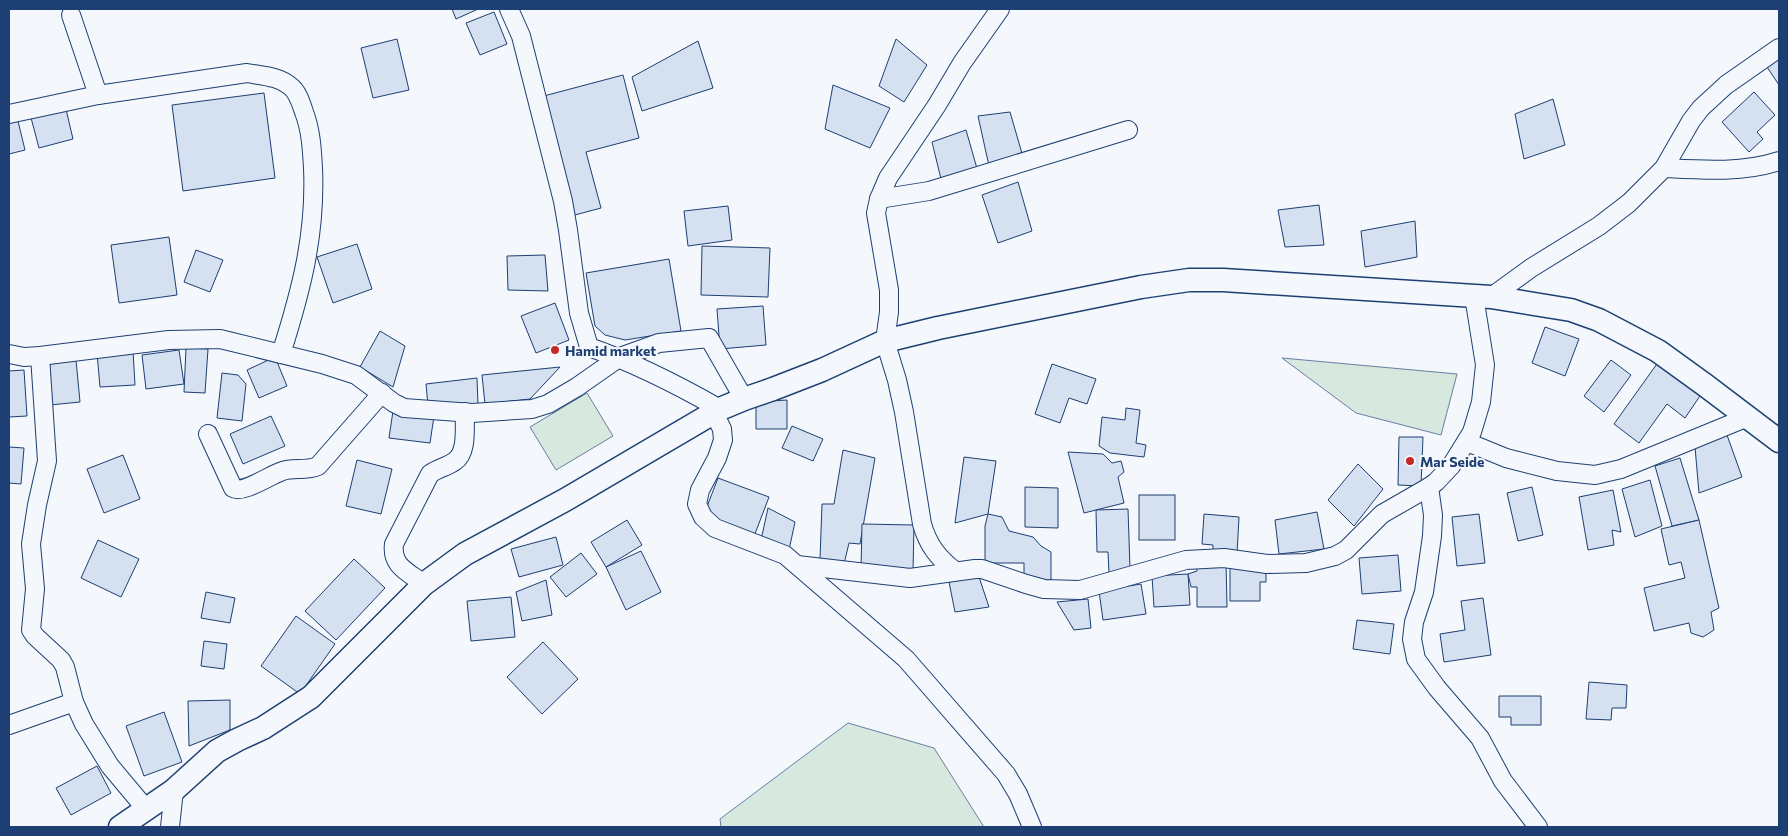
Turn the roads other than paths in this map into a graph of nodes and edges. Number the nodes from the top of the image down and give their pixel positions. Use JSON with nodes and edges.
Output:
{"nodes":[{"id":1,"x":509,"y":9,"type":"edge"},
{"id":2,"x":1000,"y":9,"type":"edge"},
{"id":3,"x":71,"y":15,"type":"dead end"},
{"id":4,"x":1779,"y":48,"type":"edge"},
{"id":5,"x":98,"y":96,"type":"junction"},
{"id":6,"x":9,"y":114,"type":"edge"},
{"id":7,"x":1128,"y":130,"type":"dead end"},
{"id":8,"x":1779,"y":160,"type":"edge"},
{"id":9,"x":1664,"y":168,"type":"junction"},
{"id":10,"x":879,"y":199,"type":"junction"},
{"id":11,"x":1483,"y":296,"type":"junction"},
{"id":12,"x":885,"y":341,"type":"junction"},
{"id":13,"x":9,"y":354,"type":"edge"},
{"id":14,"x":282,"y":354,"type":"junction"},
{"id":15,"x":40,"y":356,"type":"junction"},
{"id":16,"x":620,"y":357,"type":"junction"},
{"id":17,"x":382,"y":393,"type":"junction"},
{"id":18,"x":744,"y":399,"type":"junction"},
{"id":19,"x":717,"y":411,"type":"junction"},
{"id":20,"x":465,"y":412,"type":"junction"},
{"id":21,"x":1748,"y":417,"type":"junction"},
{"id":22,"x":208,"y":434,"type":"dead end"},
{"id":23,"x":1467,"y":442,"type":"junction"},
{"id":24,"x":1779,"y":442,"type":"edge"},
{"id":25,"x":1429,"y":487,"type":"junction"},
{"id":26,"x":797,"y":565,"type":"junction"},
{"id":27,"x":955,"y":571,"type":"junction"},
{"id":28,"x":424,"y":584,"type":"junction"},
{"id":29,"x":74,"y":702,"type":"junction"},
{"id":30,"x":9,"y":725,"type":"edge"},
{"id":31,"x":174,"y":790,"type":"junction"},
{"id":32,"x":146,"y":809,"type":"junction"},
{"id":33,"x":120,"y":827,"type":"edge"},
{"id":34,"x":170,"y":827,"type":"edge"},
{"id":35,"x":1032,"y":827,"type":"edge"},
{"id":36,"x":1538,"y":827,"type":"edge"}],
"edges":[{"from":1,"to":16,"type":"street"},
{"from":2,"to":10,"type":"street"},
{"from":3,"to":5,"type":"street"},
{"from":4,"to":9,"type":"street"},
{"from":5,"to":6,"type":"street"},
{"from":5,"to":14,"type":"street"},
{"from":7,"to":10,"type":"street"},
{"from":8,"to":9,"type":"street"},
{"from":9,"to":11,"type":"street"},
{"from":10,"to":12,"type":"street"},
{"from":11,"to":12,"type":"main road"},
{"from":11,"to":21,"type":"main road"},
{"from":11,"to":23,"type":"street"},
{"from":12,"to":18,"type":"main road"},
{"from":12,"to":27,"type":"street"},
{"from":13,"to":15,"type":"street"},
{"from":14,"to":15,"type":"street"},
{"from":14,"to":17,"type":"street"},
{"from":15,"to":29,"type":"street"},
{"from":16,"to":18,"type":"street"},
{"from":16,"to":19,"type":"street"},
{"from":16,"to":20,"type":"street"},
{"from":17,"to":20,"type":"street"},
{"from":17,"to":22,"type":"street"},
{"from":18,"to":19,"type":"main road"},
{"from":19,"to":26,"type":"street"},
{"from":19,"to":28,"type":"main road"},
{"from":20,"to":28,"type":"street"},
{"from":21,"to":23,"type":"street"},
{"from":21,"to":24,"type":"main road"},
{"from":23,"to":25,"type":"street"},
{"from":25,"to":27,"type":"street"},
{"from":25,"to":36,"type":"street"},
{"from":26,"to":27,"type":"street"},
{"from":26,"to":35,"type":"street"},
{"from":28,"to":31,"type":"main road"},
{"from":29,"to":30,"type":"street"},
{"from":29,"to":32,"type":"street"},
{"from":31,"to":32,"type":"main road"},
{"from":31,"to":34,"type":"street"},
{"from":32,"to":33,"type":"main road"}]}
